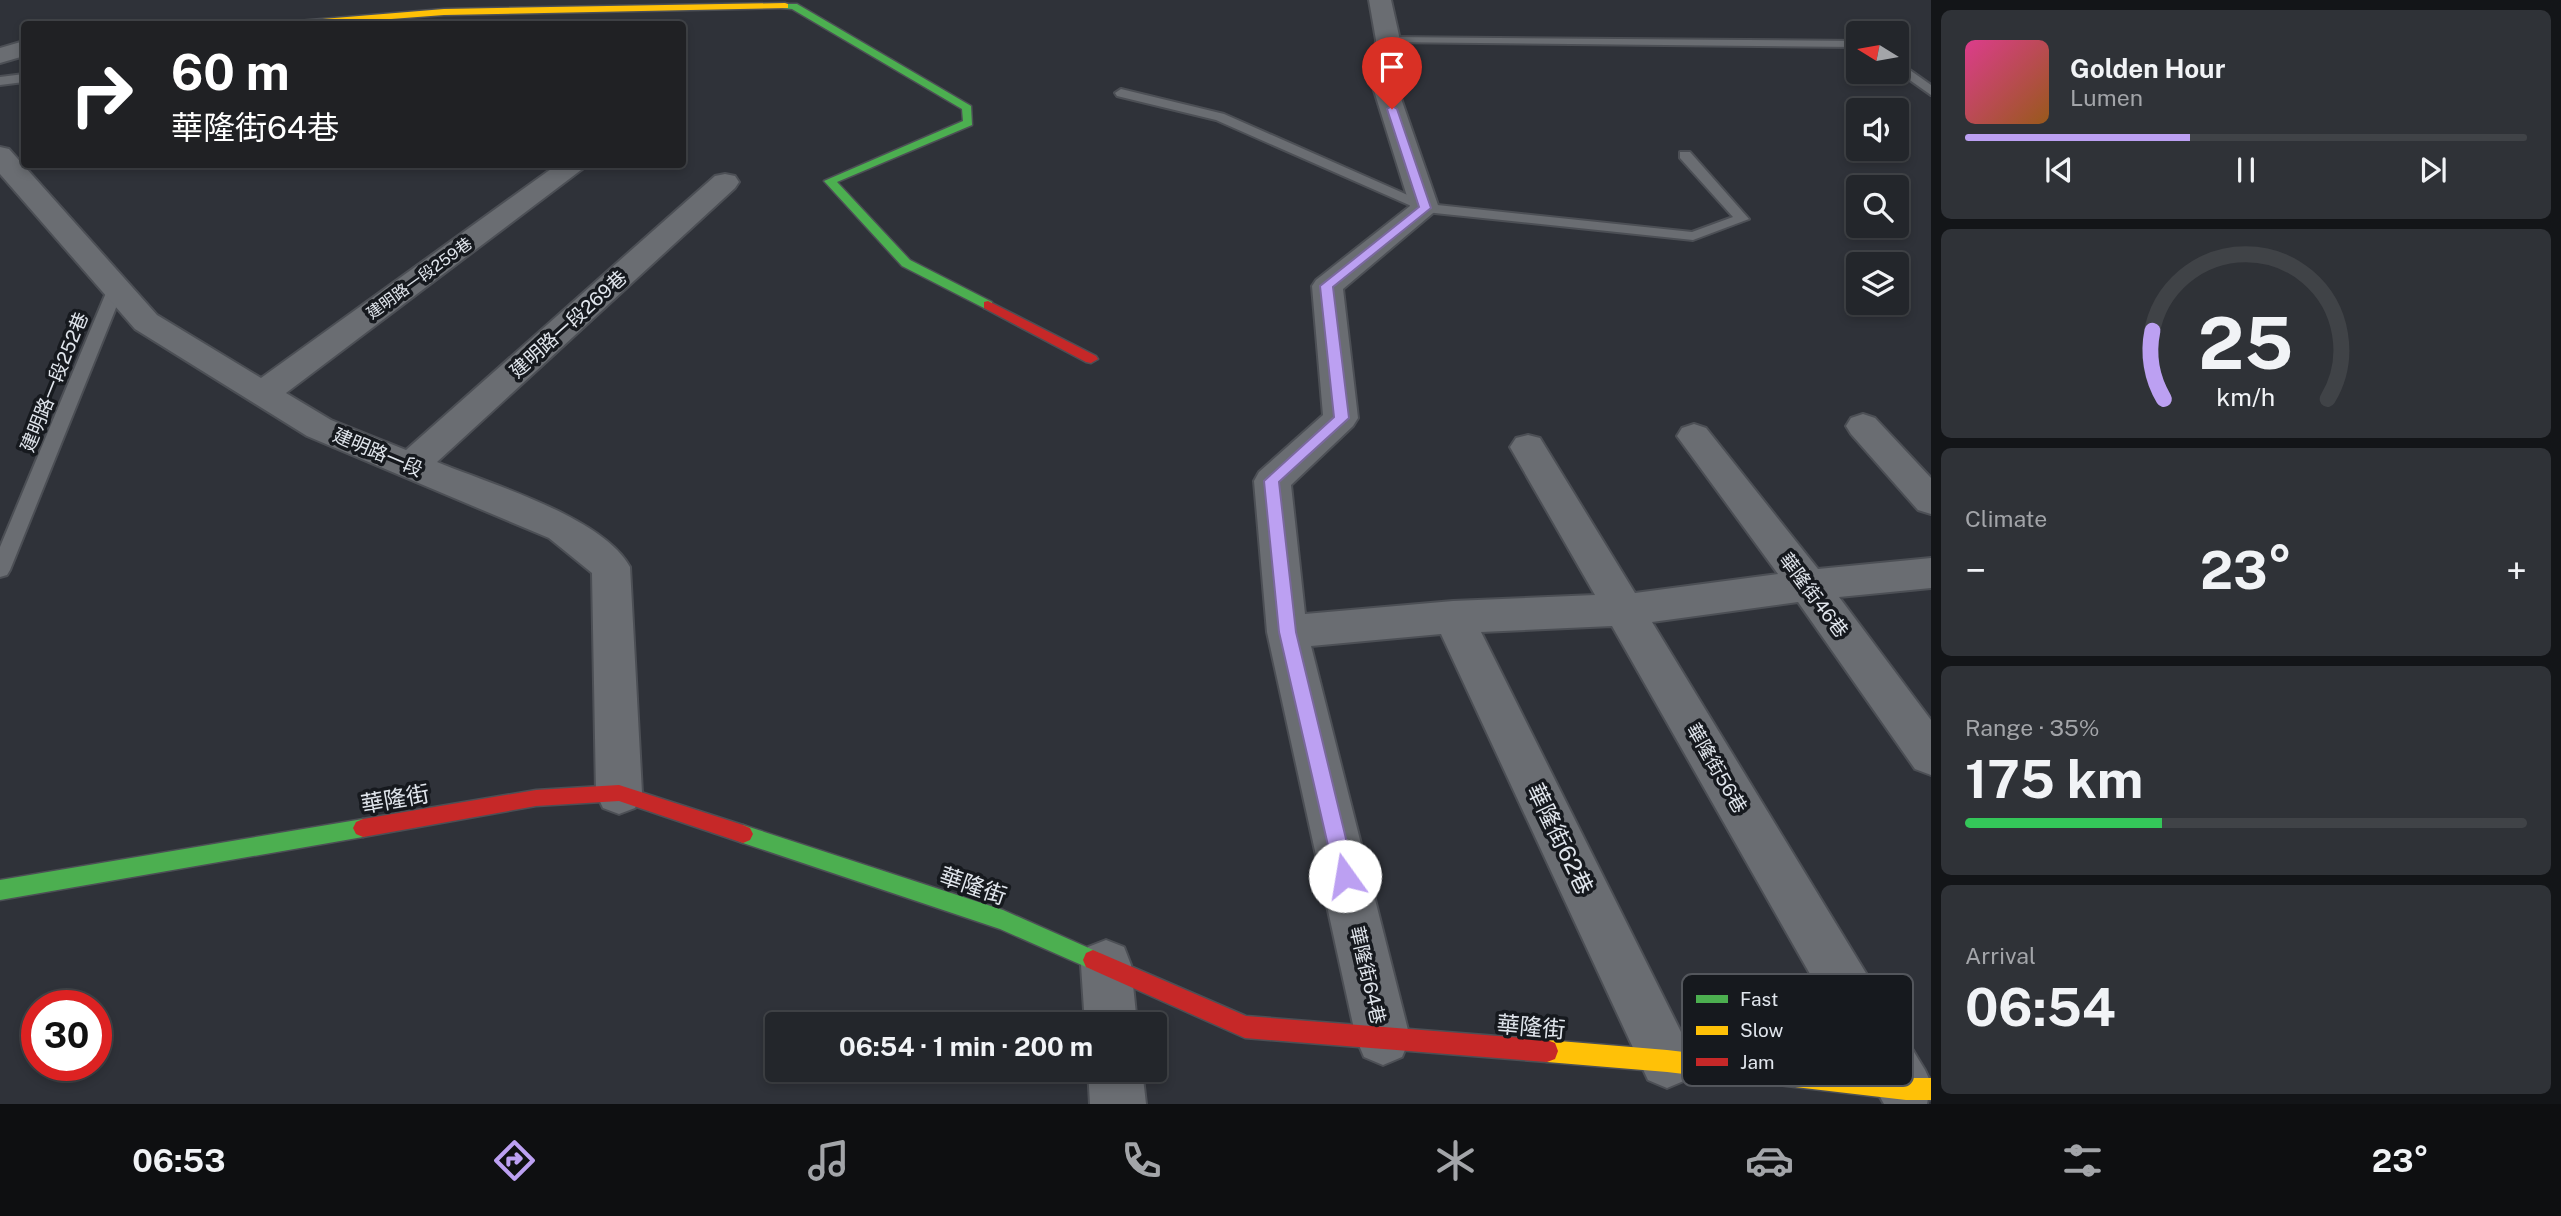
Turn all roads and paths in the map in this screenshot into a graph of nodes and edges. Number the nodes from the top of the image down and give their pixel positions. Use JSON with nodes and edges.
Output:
{"nodes":[{"id":1,"x":1380,"y":0,"type":"edge"},
{"id":2,"x":647,"y":4,"type":"edge"},
{"id":3,"x":334,"y":21,"type":"edge"},
{"id":4,"x":1388,"y":40,"type":"junction"},
{"id":5,"x":1846,"y":44,"type":"edge"},
{"id":6,"x":21,"y":49,"type":"edge"},
{"id":7,"x":0,"y":56,"type":"edge"},
{"id":8,"x":1909,"y":74,"type":"edge"},
{"id":9,"x":21,"y":78,"type":"edge"},
{"id":10,"x":0,"y":81,"type":"edge"},
{"id":11,"x":1931,"y":91,"type":"edge"},
{"id":12,"x":1121,"y":93,"type":"dead end"},
{"id":13,"x":0,"y":155,"type":"edge"},
{"id":14,"x":1685,"y":155,"type":"dead end"},
{"id":15,"x":571,"y":168,"type":"edge"},
{"id":16,"x":725,"y":182,"type":"dead end"},
{"id":17,"x":1425,"y":208,"type":"junction"},
{"id":18,"x":116,"y":288,"type":"junction"},
{"id":19,"x":1091,"y":359,"type":"dead end"},
{"id":20,"x":263,"y":393,"type":"junction"},
{"id":21,"x":1863,"y":426,"type":"dead end"},
{"id":22,"x":1694,"y":436,"type":"dead end"},
{"id":23,"x":1528,"y":447,"type":"dead end"},
{"id":24,"x":411,"y":466,"type":"junction"},
{"id":25,"x":1931,"y":501,"type":"edge"},
{"id":26,"x":0,"y":570,"type":"edge"},
{"id":27,"x":1931,"y":573,"type":"edge"},
{"id":28,"x":1808,"y":585,"type":"junction"},
{"id":29,"x":1625,"y":610,"type":"junction"},
{"id":30,"x":1453,"y":618,"type":"junction"},
{"id":31,"x":1287,"y":632,"type":"junction"},
{"id":32,"x":1931,"y":755,"type":"edge"},
{"id":33,"x":619,"y":793,"type":"junction"},
{"id":34,"x":0,"y":890,"type":"edge"},
{"id":35,"x":1106,"y":965,"type":"junction"},
{"id":36,"x":1848,"y":974,"type":"edge"},
{"id":37,"x":1110,"y":1012,"type":"edge"},
{"id":38,"x":1383,"y":1038,"type":"junction"},
{"id":39,"x":1667,"y":1061,"type":"junction"},
{"id":40,"x":1682,"y":1063,"type":"edge"},
{"id":41,"x":1116,"y":1082,"type":"edge"},
{"id":42,"x":1892,"y":1086,"type":"edge"},
{"id":43,"x":1919,"y":1089,"type":"edge"},
{"id":44,"x":1118,"y":1104,"type":"edge"}],
"edges":[{"from":1,"to":4,"type":"street"},
{"from":2,"to":3,"type":"street"},
{"from":2,"to":19,"type":"street"},
{"from":4,"to":5,"type":"lane"},
{"from":4,"to":17,"type":"street"},
{"from":6,"to":7,"type":"street"},
{"from":8,"to":11,"type":"lane"},
{"from":9,"to":10,"type":"lane"},
{"from":12,"to":17,"type":"lane"},
{"from":13,"to":18,"type":"street","name":"建明路一段"},
{"from":14,"to":17,"type":"lane"},
{"from":15,"to":20,"type":"street","name":"建明路一段259巷"},
{"from":16,"to":24,"type":"street","name":"建明路一段269巷"},
{"from":17,"to":31,"type":"street","name":"華隆街64巷"},
{"from":18,"to":20,"type":"street","name":"建明路一段"},
{"from":18,"to":26,"type":"lane","name":"建明路一段252巷"},
{"from":20,"to":24,"type":"street","name":"建明路一段"},
{"from":21,"to":25,"type":"street"},
{"from":22,"to":28,"type":"street","name":"華隆街46巷"},
{"from":23,"to":29,"type":"street","name":"華隆街56巷"},
{"from":24,"to":33,"type":"street","name":"建明路一段"},
{"from":27,"to":28,"type":"street"},
{"from":28,"to":29,"type":"street"},
{"from":28,"to":32,"type":"street","name":"華隆街46巷"},
{"from":29,"to":30,"type":"street"},
{"from":29,"to":36,"type":"street","name":"華隆街56巷"},
{"from":30,"to":31,"type":"street"},
{"from":30,"to":39,"type":"street","name":"華隆街62巷"},
{"from":31,"to":38,"type":"street","name":"華隆街64巷"},
{"from":33,"to":34,"type":"street","name":"華隆街"},
{"from":33,"to":35,"type":"street","name":"華隆街"},
{"from":35,"to":37,"type":"street"},
{"from":35,"to":38,"type":"street","name":"華隆街"},
{"from":38,"to":39,"type":"street","name":"華隆街"},
{"from":39,"to":40,"type":"street","name":"華隆街"},
{"from":41,"to":44,"type":"street"},
{"from":42,"to":43,"type":"street","name":"華隆街"}]}
